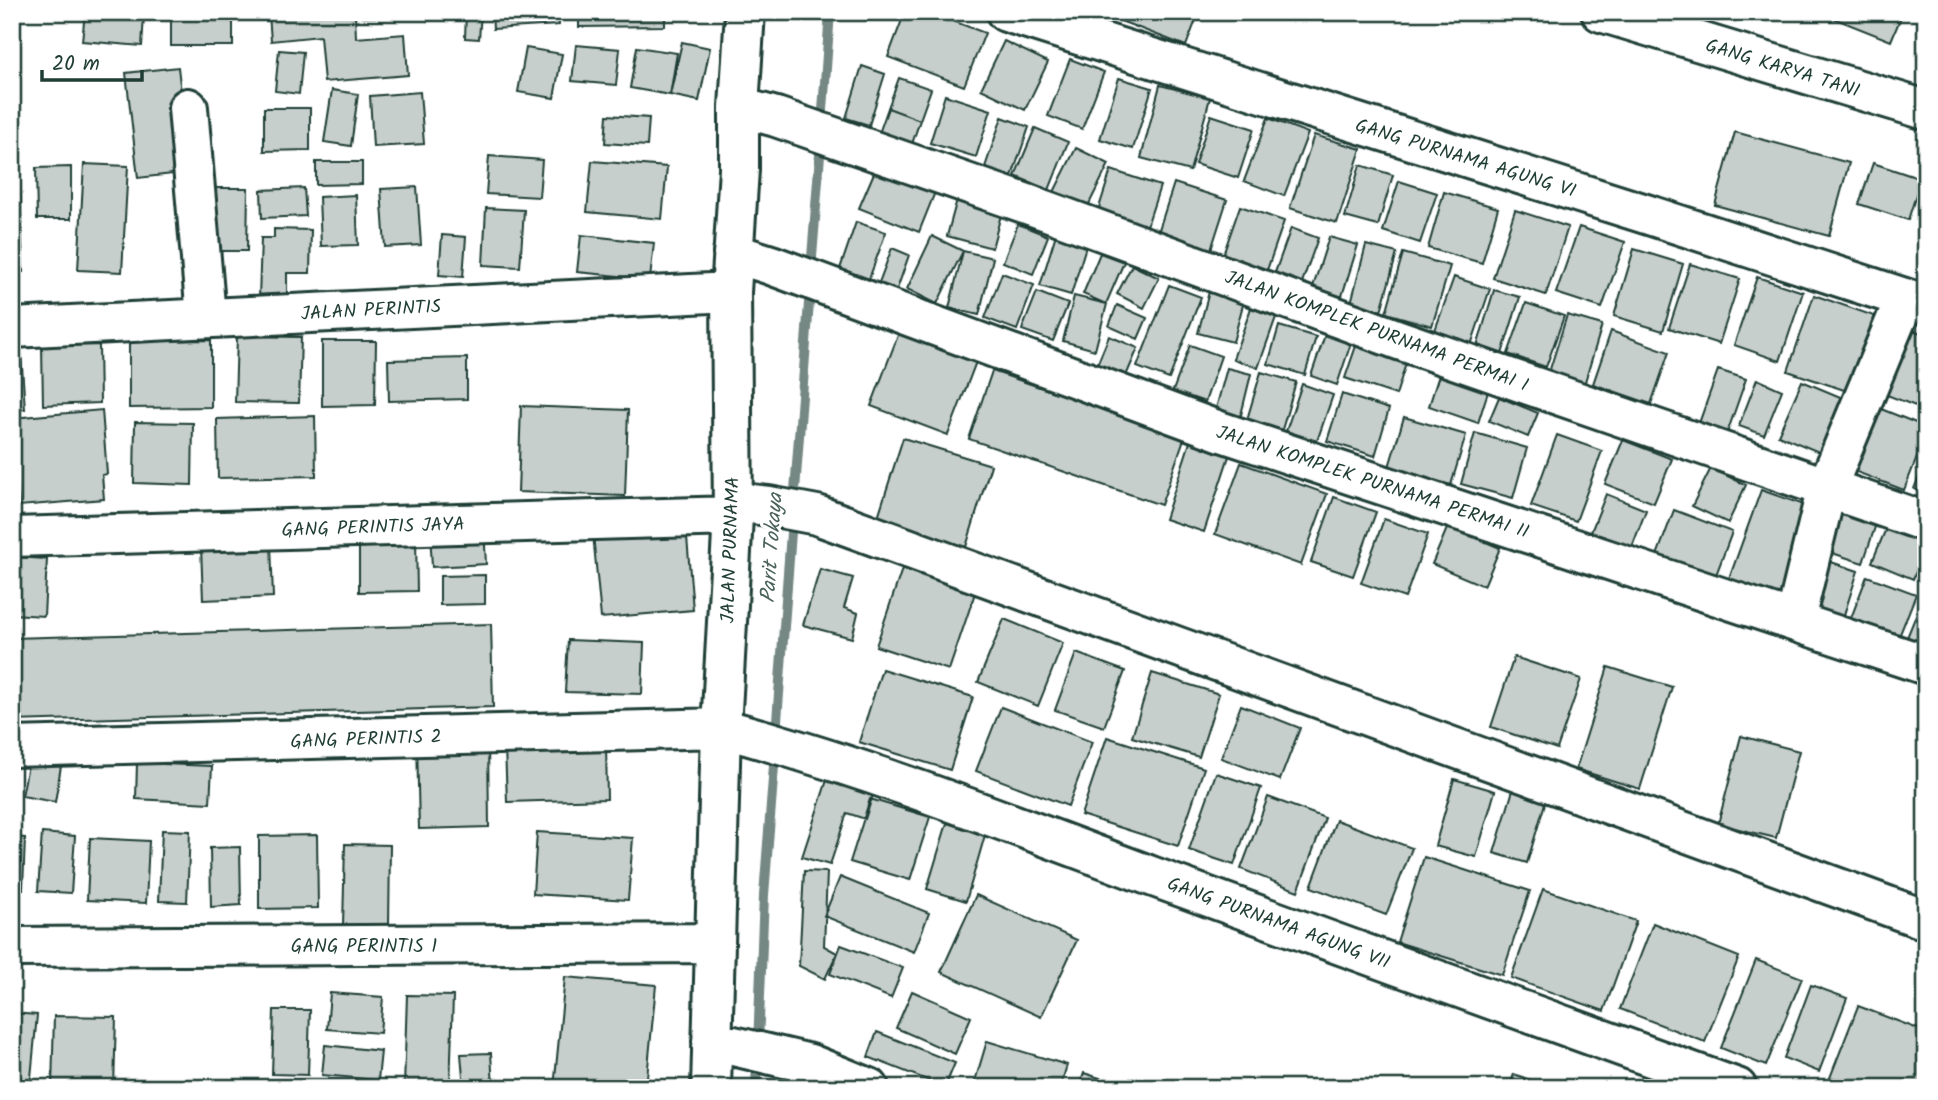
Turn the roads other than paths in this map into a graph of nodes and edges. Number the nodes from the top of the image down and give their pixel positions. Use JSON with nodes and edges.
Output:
{"nodes":[{"id":1,"x":745,"y":12,"type":"edge"},
{"id":2,"x":1006,"y":12,"type":"edge"},
{"id":3,"x":1601,"y":12,"type":"edge"},
{"id":4,"x":739,"y":107,"type":"junction"},
{"id":5,"x":188,"y":108,"type":"dead end"},
{"id":6,"x":1926,"y":110,"type":"edge"},
{"id":7,"x":733,"y":253,"type":"junction"},
{"id":8,"x":731,"y":292,"type":"junction"},
{"id":9,"x":1915,"y":301,"type":"edge"},
{"id":10,"x":206,"y":317,"type":"junction"},
{"id":11,"x":12,"y":328,"type":"edge"},
{"id":12,"x":1827,"y":487,"type":"junction"},
{"id":13,"x":745,"y":508,"type":"junction"},
{"id":14,"x":1926,"y":522,"type":"edge"},
{"id":15,"x":12,"y":537,"type":"edge"},
{"id":16,"x":1795,"y":620,"type":"junction"},
{"id":17,"x":1926,"y":665,"type":"edge"},
{"id":18,"x":737,"y":732,"type":"junction"},
{"id":19,"x":12,"y":747,"type":"edge"},
{"id":20,"x":1926,"y":920,"type":"edge"},
{"id":21,"x":715,"y":943,"type":"junction"},
{"id":22,"x":12,"y":947,"type":"edge"},
{"id":23,"x":724,"y":1043,"type":"junction"},
{"id":24,"x":710,"y":1088,"type":"edge"},
{"id":25,"x":869,"y":1088,"type":"edge"},
{"id":26,"x":1737,"y":1088,"type":"edge"}],
"edges":[{"from":1,"to":4,"type":"street","name":"JALAN PURNAMA"},
{"from":2,"to":9,"type":"street","name":"GANG PURNAMA AGUNG VI"},
{"from":3,"to":6,"type":"street","name":"GANG KARYA TANI"},
{"from":4,"to":7,"type":"street","name":"JALAN PURNAMA"},
{"from":4,"to":12,"type":"street","name":"JALAN KOMPLEK PURNAMA PERMAI I"},
{"from":5,"to":10,"type":"street"},
{"from":7,"to":8,"type":"street","name":"JALAN PURNAMA"},
{"from":7,"to":16,"type":"street","name":"JALAN KOMPLEK PURNAMA PERMAI II"},
{"from":8,"to":10,"type":"street","name":"JALAN PERINTIS"},
{"from":8,"to":13,"type":"street","name":"JALAN PURNAMA"},
{"from":9,"to":12,"type":"street"},
{"from":10,"to":11,"type":"street","name":"JALAN PERINTIS"},
{"from":12,"to":14,"type":"street","name":"JALAN KOMPLEK PURNAMA PERMAI I"},
{"from":12,"to":16,"type":"street"},
{"from":13,"to":15,"type":"street","name":"GANG PERINTIS JAYA"},
{"from":13,"to":18,"type":"street","name":"JALAN PURNAMA"},
{"from":13,"to":20,"type":"street","name":"GANG PERINTIS JAYA"},
{"from":16,"to":17,"type":"street","name":"JALAN KOMPLEK PURNAMA PERMAI II"},
{"from":18,"to":19,"type":"street","name":"GANG PERINTIS 2"},
{"from":18,"to":21,"type":"street","name":"JALAN PURNAMA"},
{"from":18,"to":26,"type":"street","name":"GANG PURNAMA AGUNG VII"},
{"from":21,"to":22,"type":"street","name":"GANG PERINTIS 1"},
{"from":21,"to":23,"type":"street","name":"JALAN PURNAMA"},
{"from":23,"to":24,"type":"street","name":"JALAN PURNAMA"},
{"from":23,"to":25,"type":"street"}]}
